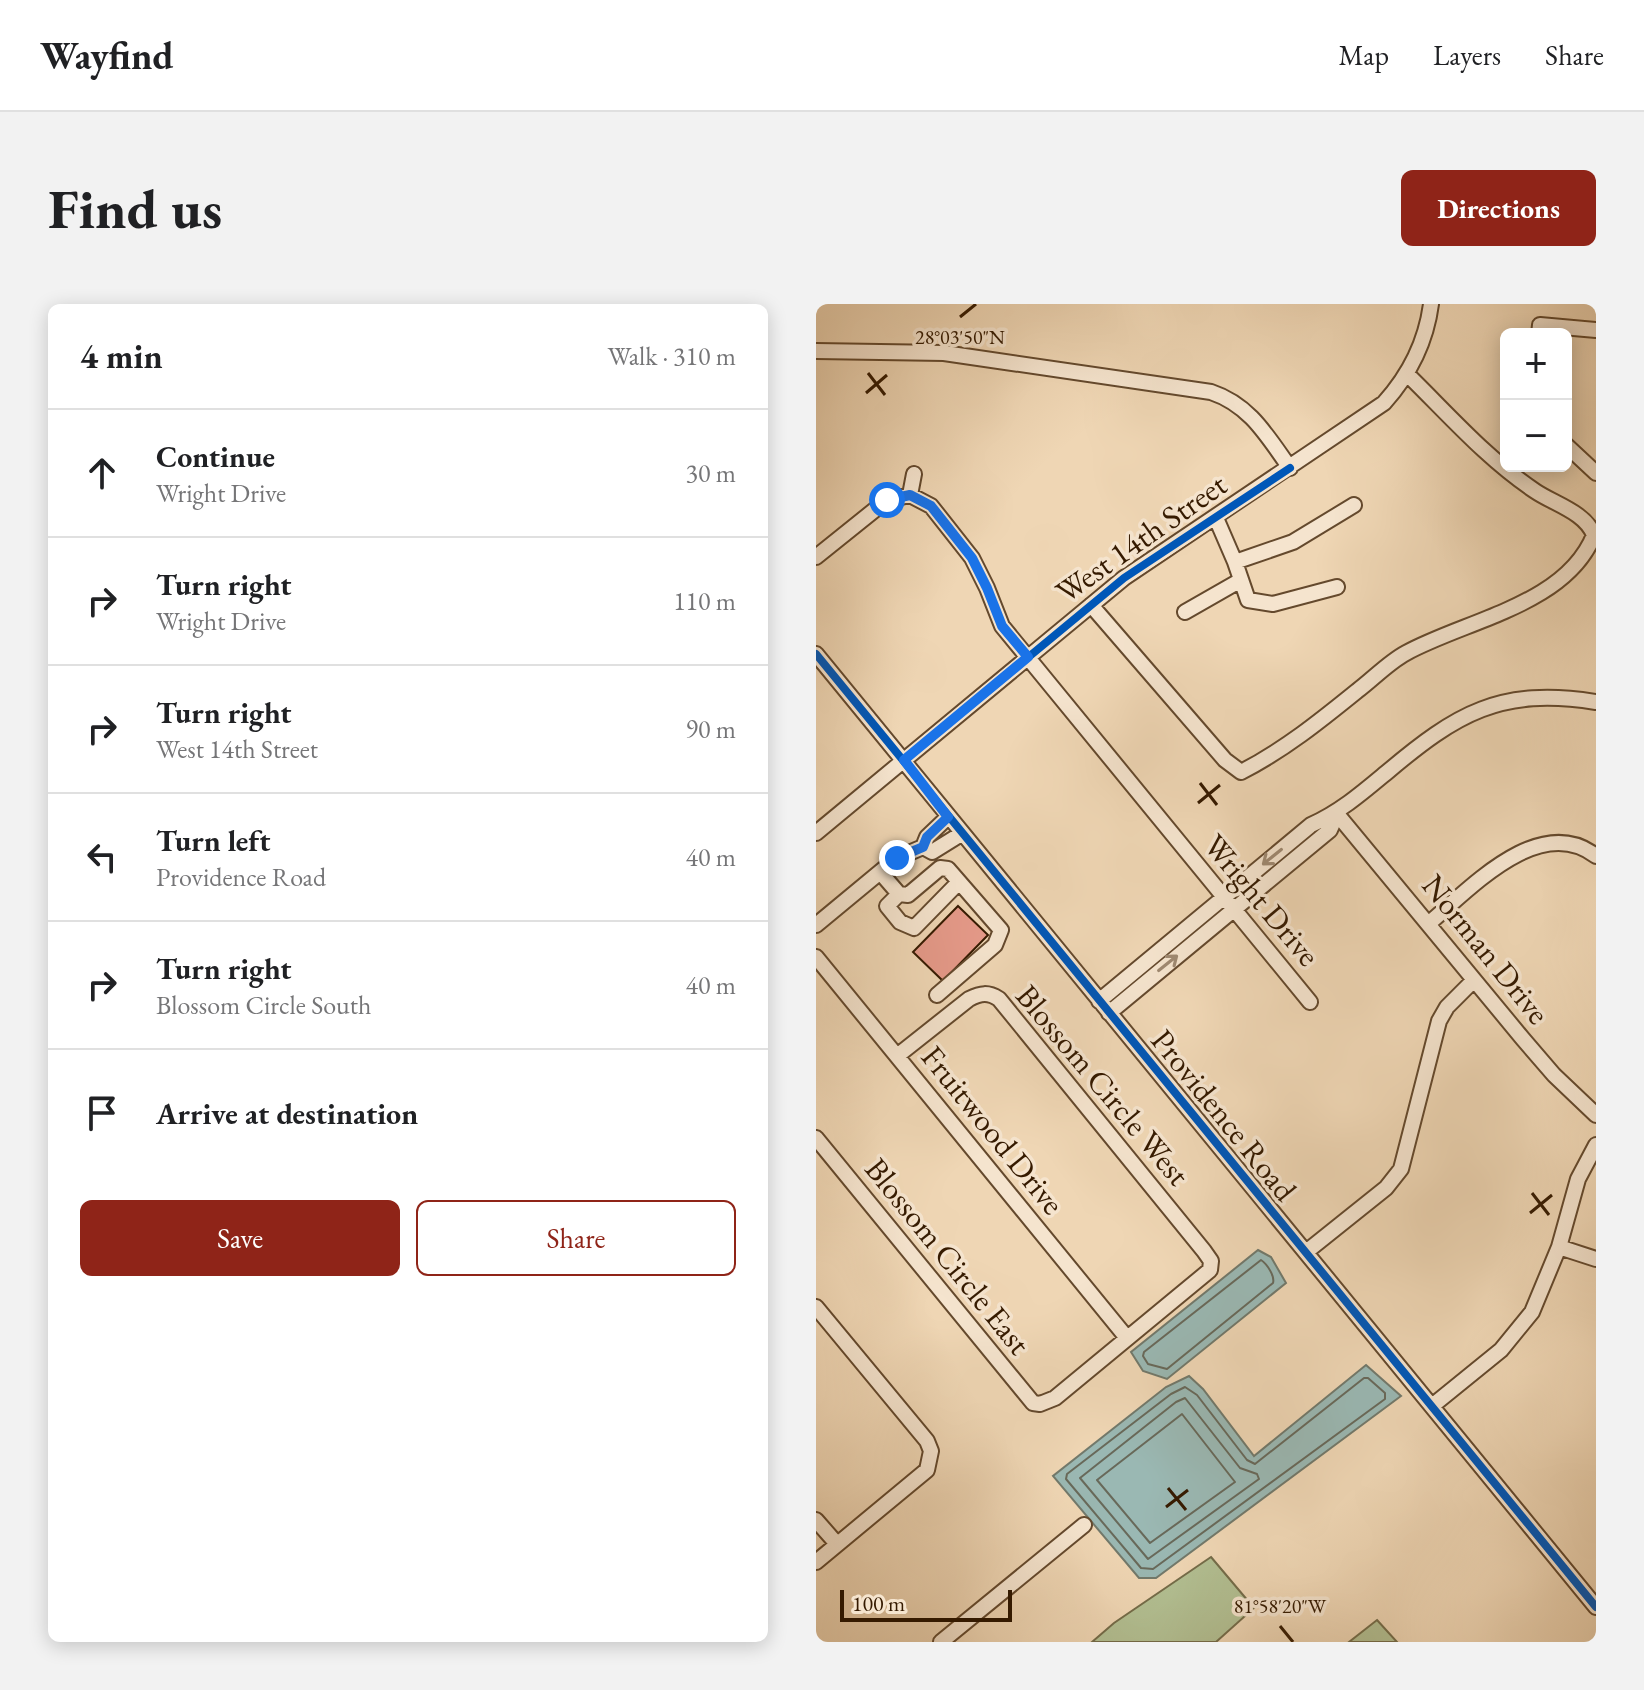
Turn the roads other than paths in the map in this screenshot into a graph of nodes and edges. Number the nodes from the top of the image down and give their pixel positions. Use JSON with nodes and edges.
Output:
{"nodes":[{"id":1,"x":1431,"y":304,"type":"edge"},
{"id":2,"x":1540,"y":328,"type":"edge"},
{"id":3,"x":1596,"y":330,"type":"edge"},
{"id":4,"x":816,"y":351,"type":"edge"},
{"id":5,"x":1407,"y":374,"type":"junction"},
{"id":6,"x":1572,"y":451,"type":"edge"},
{"id":7,"x":1290,"y":468,"type":"junction"},
{"id":8,"x":1596,"y":473,"type":"edge"},
{"id":9,"x":914,"y":474,"type":"dead end"},
{"id":10,"x":910,"y":495,"type":"junction"},
{"id":11,"x":1354,"y":505,"type":"dead end"},
{"id":12,"x":1216,"y":518,"type":"junction"},
{"id":13,"x":816,"y":557,"type":"edge"},
{"id":14,"x":1235,"y":562,"type":"junction"},
{"id":15,"x":1241,"y":580,"type":"junction"},
{"id":16,"x":1337,"y":587,"type":"dead end"},
{"id":17,"x":1091,"y":605,"type":"junction"},
{"id":18,"x":1185,"y":612,"type":"dead end"},
{"id":19,"x":816,"y":654,"type":"edge"},
{"id":20,"x":1028,"y":657,"type":"junction"},
{"id":21,"x":1596,"y":702,"type":"edge"},
{"id":22,"x":904,"y":760,"type":"junction"},
{"id":23,"x":1337,"y":814,"type":"junction"},
{"id":24,"x":948,"y":817,"type":"junction"},
{"id":25,"x":816,"y":833,"type":"edge"},
{"id":26,"x":961,"y":834,"type":"junction"},
{"id":27,"x":923,"y":847,"type":"junction"},
{"id":28,"x":1596,"y":856,"type":"edge"},
{"id":29,"x":880,"y":872,"type":"junction"},
{"id":30,"x":959,"y":882,"type":"junction"},
{"id":31,"x":899,"y":894,"type":"junction"},
{"id":32,"x":1223,"y":897,"type":"junction"},
{"id":33,"x":1233,"y":909,"type":"junction"},
{"id":34,"x":1428,"y":924,"type":"junction"},
{"id":35,"x":816,"y":925,"type":"edge"},
{"id":36,"x":816,"y":957,"type":"edge"},
{"id":37,"x":1474,"y":980,"type":"junction"},
{"id":38,"x":937,"y":995,"type":"dead end"},
{"id":39,"x":1099,"y":1001,"type":"junction"},
{"id":40,"x":1310,"y":1002,"type":"dead end"},
{"id":41,"x":1109,"y":1013,"type":"junction"},
{"id":42,"x":897,"y":1056,"type":"junction"},
{"id":43,"x":1596,"y":1115,"type":"edge"},
{"id":44,"x":816,"y":1138,"type":"edge"},
{"id":45,"x":1596,"y":1145,"type":"edge"},
{"id":46,"x":1559,"y":1247,"type":"junction"},
{"id":47,"x":1306,"y":1252,"type":"junction"},
{"id":48,"x":1596,"y":1259,"type":"edge"},
{"id":49,"x":816,"y":1307,"type":"edge"},
{"id":50,"x":1127,"y":1338,"type":"junction"},
{"id":51,"x":1432,"y":1406,"type":"junction"},
{"id":52,"x":816,"y":1520,"type":"edge"},
{"id":53,"x":1084,"y":1525,"type":"dead end"},
{"id":54,"x":837,"y":1544,"type":"junction"},
{"id":55,"x":816,"y":1562,"type":"edge"},
{"id":56,"x":1596,"y":1607,"type":"edge"},
{"id":57,"x":941,"y":1642,"type":"edge"}],
"edges":[{"from":1,"to":5,"type":"street","name":"West 14th Street"},
{"from":2,"to":3,"type":"street"},
{"from":4,"to":7,"type":"street"},
{"from":5,"to":7,"type":"street","name":"West 14th Street"},
{"from":5,"to":17,"type":"street"},
{"from":6,"to":8,"type":"street"},
{"from":7,"to":12,"type":"street","name":"West 14th Street"},
{"from":9,"to":10,"type":"street"},
{"from":10,"to":13,"type":"street"},
{"from":10,"to":20,"type":"street","name":"Wright Drive"},
{"from":11,"to":14,"type":"street"},
{"from":12,"to":14,"type":"street"},
{"from":12,"to":17,"type":"street","name":"West 14th Street"},
{"from":14,"to":15,"type":"street"},
{"from":15,"to":16,"type":"street"},
{"from":15,"to":18,"type":"street"},
{"from":17,"to":20,"type":"street","name":"West 14th Street"},
{"from":19,"to":22,"type":"street","name":"Providence Road"},
{"from":20,"to":22,"type":"street","name":"West 14th Street"},
{"from":20,"to":32,"type":"street","name":"Wright Drive"},
{"from":21,"to":23,"type":"street"},
{"from":22,"to":24,"type":"street","name":"Providence Road"},
{"from":22,"to":25,"type":"street","name":"West 14th Street"},
{"from":23,"to":32,"type":"street","one_way":true},
{"from":23,"to":33,"type":"street"},
{"from":23,"to":34,"type":"street","name":"Norman Drive"},
{"from":24,"to":26,"type":"street","name":"Providence Road"},
{"from":24,"to":27,"type":"street"},
{"from":26,"to":27,"type":"street"},
{"from":26,"to":39,"type":"street","name":"Providence Road"},
{"from":27,"to":29,"type":"street"},
{"from":28,"to":34,"type":"street"},
{"from":29,"to":31,"type":"street"},
{"from":29,"to":35,"type":"street"},
{"from":30,"to":31,"type":"street"},
{"from":30,"to":31,"type":"street"},
{"from":30,"to":38,"type":"street"},
{"from":32,"to":33,"type":"street","name":"Wright Drive"},
{"from":32,"to":39,"type":"street"},
{"from":33,"to":40,"type":"street","name":"Wright Drive"},
{"from":41,"to":33,"type":"street","one_way":true},
{"from":34,"to":37,"type":"street","name":"Norman Drive"},
{"from":36,"to":42,"type":"street","name":"Fruitwood Drive"},
{"from":37,"to":43,"type":"street","name":"Norman Drive"},
{"from":37,"to":47,"type":"street"},
{"from":39,"to":41,"type":"street","name":"Providence Road"},
{"from":41,"to":47,"type":"street","name":"Providence Road"},
{"from":42,"to":50,"type":"street","name":"Fruitwood Drive"},
{"from":42,"to":50,"type":"street","name":"Blossom Circle West"},
{"from":44,"to":50,"type":"street","name":"Blossom Circle East"},
{"from":45,"to":46,"type":"street"},
{"from":46,"to":48,"type":"street"},
{"from":46,"to":51,"type":"street"},
{"from":47,"to":51,"type":"street","name":"Providence Road"},
{"from":49,"to":54,"type":"street"},
{"from":51,"to":56,"type":"street","name":"Providence Road"},
{"from":52,"to":54,"type":"street"},
{"from":53,"to":57,"type":"street"},
{"from":54,"to":55,"type":"street"}]}
